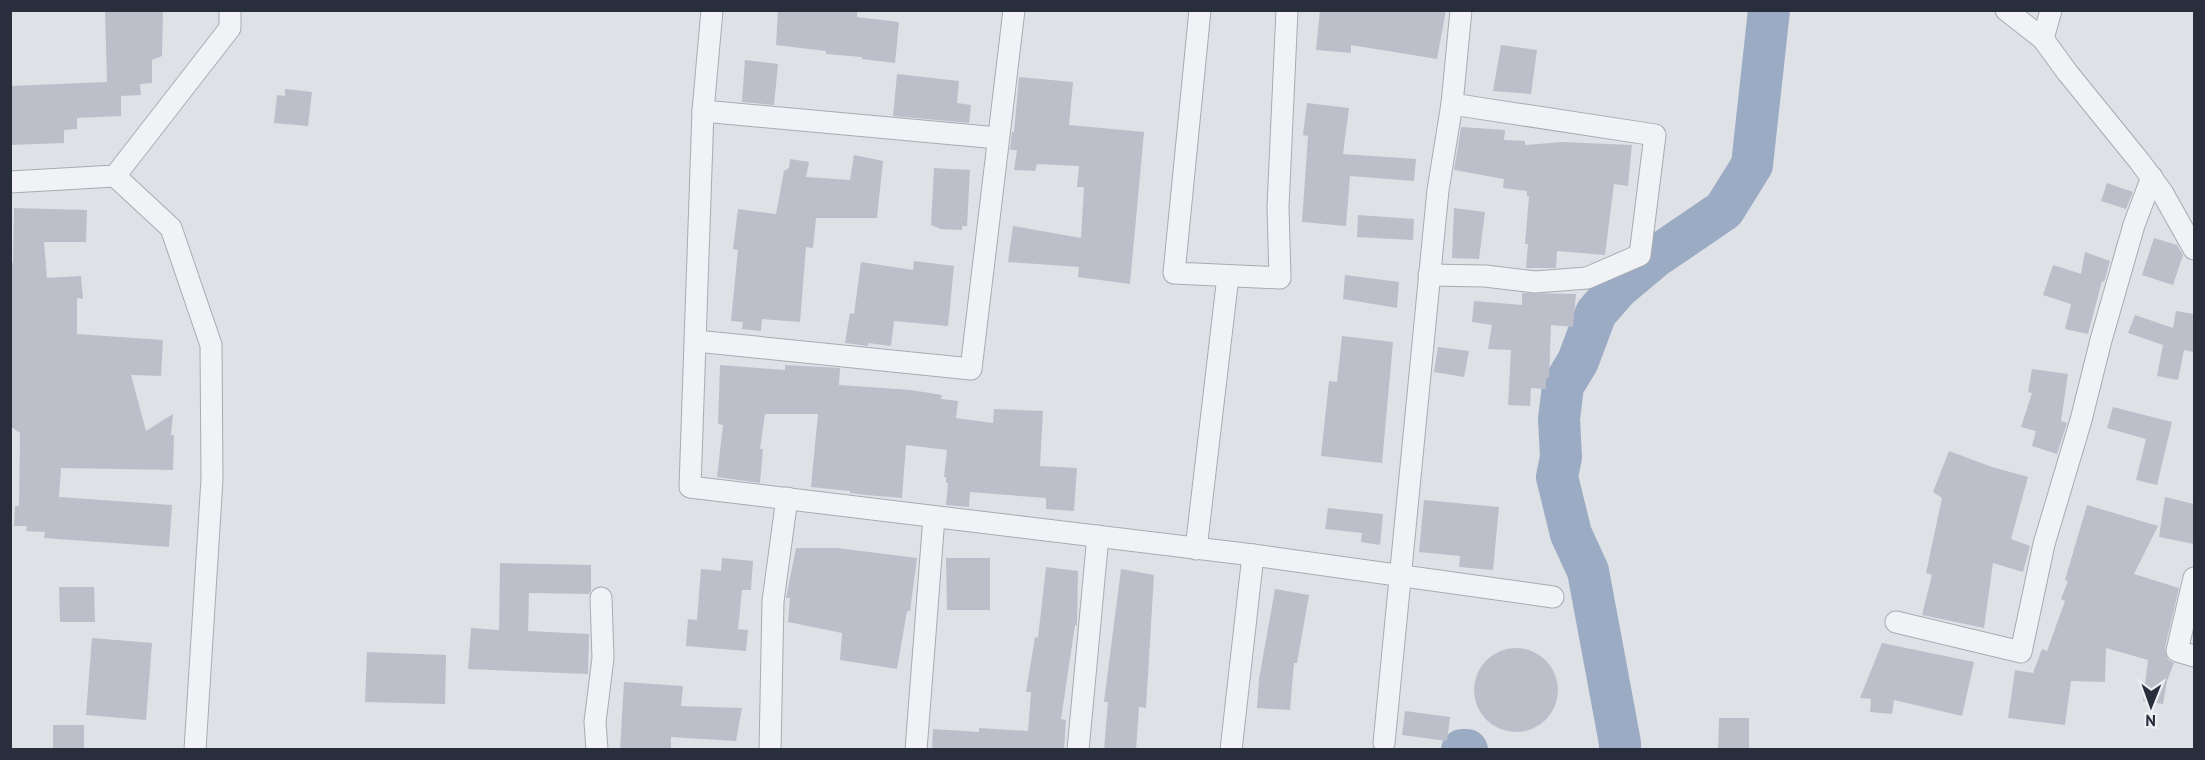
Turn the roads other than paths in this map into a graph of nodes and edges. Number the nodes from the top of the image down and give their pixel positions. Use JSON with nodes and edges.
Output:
{"nodes":[{"id":1,"x":230,"y":10,"type":"edge"},
{"id":2,"x":712,"y":10,"type":"edge"},
{"id":3,"x":1014,"y":10,"type":"edge"},
{"id":4,"x":1200,"y":10,"type":"edge"},
{"id":5,"x":1287,"y":10,"type":"edge"},
{"id":6,"x":1461,"y":10,"type":"edge"},
{"id":7,"x":2006,"y":10,"type":"edge"},
{"id":8,"x":2051,"y":10,"type":"edge"},
{"id":9,"x":2043,"y":39,"type":"junction"},
{"id":10,"x":1452,"y":104,"type":"junction"},
{"id":11,"x":703,"y":111,"type":"junction"},
{"id":12,"x":998,"y":138,"type":"junction"},
{"id":13,"x":115,"y":176,"type":"junction"},
{"id":14,"x":2152,"y":177,"type":"junction"},
{"id":15,"x":10,"y":182,"type":"edge"},
{"id":16,"x":2194,"y":249,"type":"edge"},
{"id":17,"x":1429,"y":275,"type":"junction"},
{"id":18,"x":1228,"y":276,"type":"junction"},
{"id":19,"x":696,"y":341,"type":"junction"},
{"id":20,"x":787,"y":498,"type":"junction"},
{"id":21,"x":934,"y":517,"type":"junction"},
{"id":22,"x":1098,"y":536,"type":"junction"},
{"id":23,"x":1196,"y":549,"type":"junction"},
{"id":24,"x":1253,"y":555,"type":"junction"},
{"id":25,"x":1400,"y":576,"type":"junction"},
{"id":26,"x":2194,"y":578,"type":"edge"},
{"id":27,"x":1553,"y":597,"type":"dead end"},
{"id":28,"x":601,"y":598,"type":"dead end"},
{"id":29,"x":1896,"y":622,"type":"dead end"},
{"id":30,"x":2194,"y":657,"type":"edge"},
{"id":31,"x":1384,"y":743,"type":"dead end"},
{"id":32,"x":195,"y":750,"type":"edge"},
{"id":33,"x":597,"y":750,"type":"edge"},
{"id":34,"x":770,"y":750,"type":"edge"},
{"id":35,"x":916,"y":750,"type":"edge"},
{"id":36,"x":1078,"y":750,"type":"edge"},
{"id":37,"x":1231,"y":750,"type":"edge"}],
"edges":[{"from":1,"to":13,"type":"street"},
{"from":2,"to":11,"type":"street"},
{"from":3,"to":12,"type":"street"},
{"from":4,"to":18,"type":"street"},
{"from":5,"to":18,"type":"street"},
{"from":6,"to":10,"type":"street"},
{"from":7,"to":9,"type":"street"},
{"from":8,"to":9,"type":"street"},
{"from":9,"to":14,"type":"street"},
{"from":10,"to":17,"type":"street"},
{"from":10,"to":17,"type":"street"},
{"from":11,"to":12,"type":"street"},
{"from":11,"to":19,"type":"street"},
{"from":12,"to":19,"type":"street"},
{"from":13,"to":15,"type":"street"},
{"from":13,"to":32,"type":"street"},
{"from":14,"to":16,"type":"street"},
{"from":14,"to":29,"type":"street"},
{"from":17,"to":25,"type":"street"},
{"from":18,"to":23,"type":"street"},
{"from":19,"to":20,"type":"street"},
{"from":20,"to":21,"type":"street"},
{"from":20,"to":34,"type":"street"},
{"from":21,"to":22,"type":"street"},
{"from":21,"to":35,"type":"street"},
{"from":22,"to":23,"type":"street"},
{"from":22,"to":36,"type":"street"},
{"from":23,"to":24,"type":"street"},
{"from":24,"to":25,"type":"street"},
{"from":24,"to":37,"type":"street"},
{"from":25,"to":27,"type":"street"},
{"from":25,"to":31,"type":"street"},
{"from":26,"to":30,"type":"street"},
{"from":28,"to":33,"type":"street"}]}
